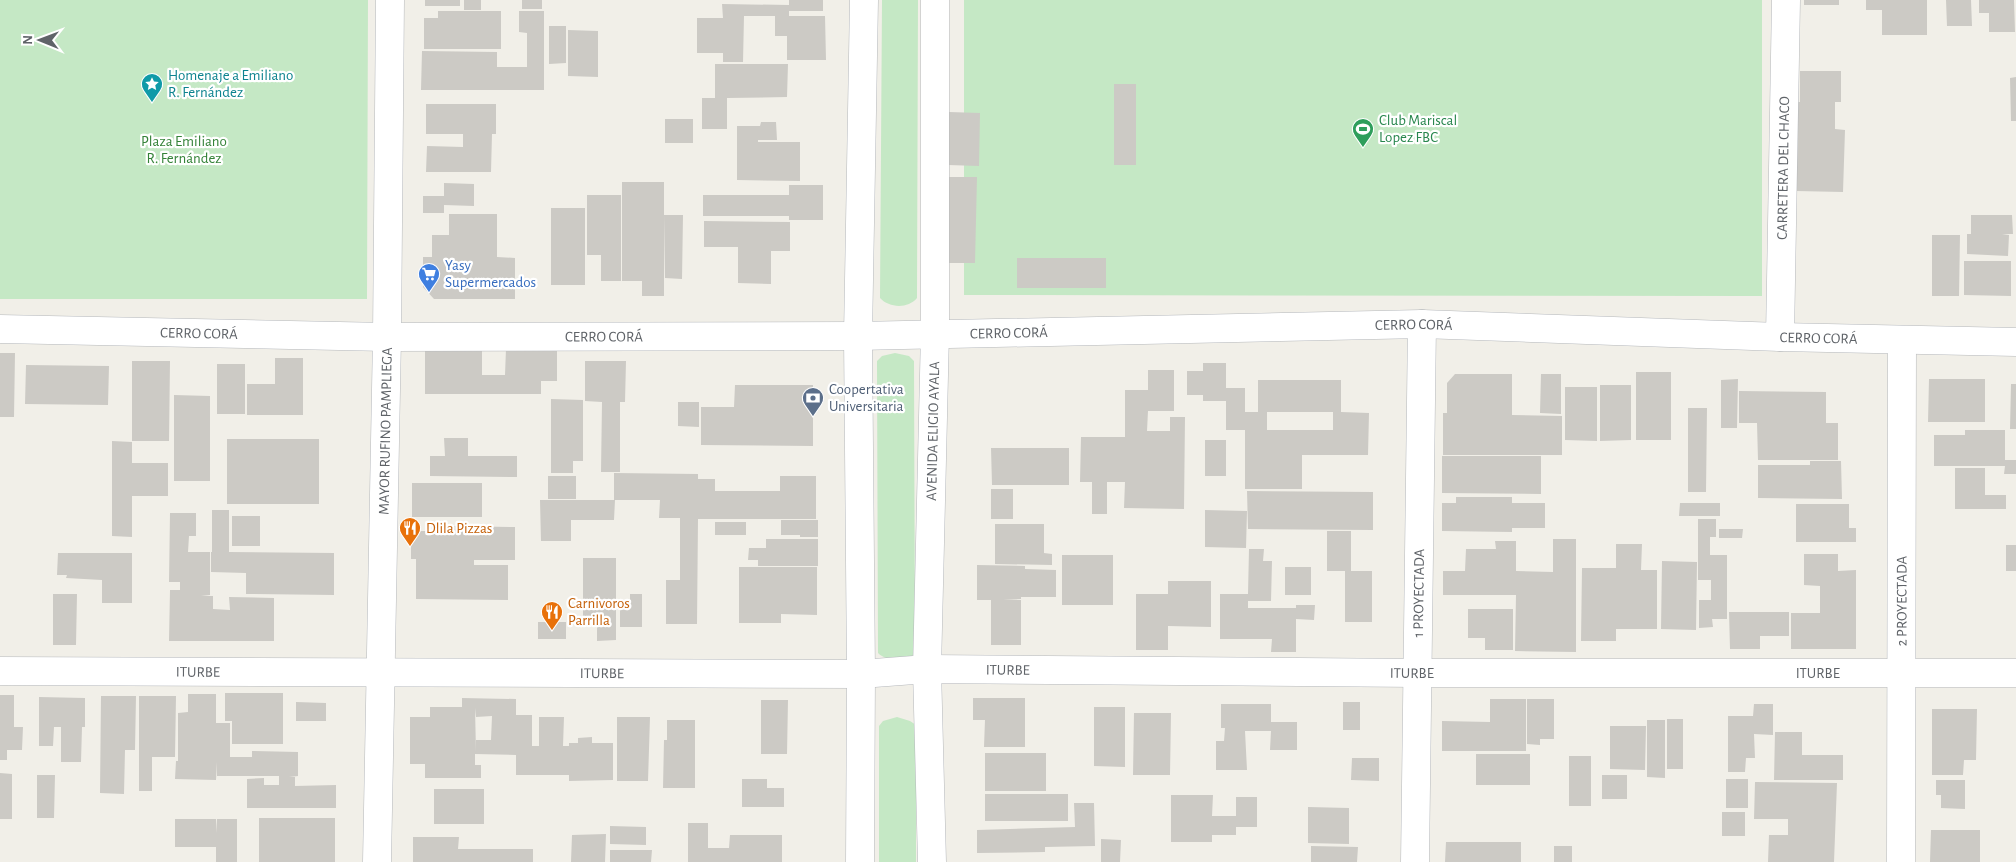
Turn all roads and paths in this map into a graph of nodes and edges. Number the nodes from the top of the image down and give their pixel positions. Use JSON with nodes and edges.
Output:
{"nodes":[{"id":1,"x":390,"y":0,"type":"edge"},
{"id":2,"x":864,"y":0,"type":"edge"},
{"id":3,"x":935,"y":0,"type":"edge"},
{"id":4,"x":1786,"y":0,"type":"edge"},
{"id":5,"x":1422,"y":324,"type":"junction"},
{"id":6,"x":0,"y":329,"type":"edge"},
{"id":7,"x":935,"y":333,"type":"junction"},
{"id":8,"x":858,"y":336,"type":"junction"},
{"id":9,"x":387,"y":337,"type":"junction"},
{"id":10,"x":1780,"y":337,"type":"junction"},
{"id":11,"x":1902,"y":340,"type":"junction"},
{"id":12,"x":2016,"y":342,"type":"edge"},
{"id":13,"x":927,"y":670,"type":"junction"},
{"id":14,"x":0,"y":671,"type":"edge"},
{"id":15,"x":380,"y":673,"type":"junction"},
{"id":16,"x":1418,"y":673,"type":"junction"},
{"id":17,"x":1902,"y":673,"type":"junction"},
{"id":18,"x":2016,"y":673,"type":"edge"},
{"id":19,"x":861,"y":674,"type":"junction"},
{"id":20,"x":376,"y":862,"type":"edge"},
{"id":21,"x":860,"y":862,"type":"edge"},
{"id":22,"x":932,"y":862,"type":"edge"},
{"id":23,"x":1415,"y":862,"type":"edge"},
{"id":24,"x":1901,"y":862,"type":"edge"}],
"edges":[{"from":1,"to":9,"type":"street","name":"MAYOR RUFINO PAMPLIEGA"},
{"from":2,"to":8,"type":"street"},
{"from":3,"to":7,"type":"street","name":"AVENIDA ELIGIO AYALA"},
{"from":4,"to":10,"type":"street","name":"CARRETERA DEL CHACO"},
{"from":5,"to":7,"type":"street","name":"CERRO CORÁ"},
{"from":5,"to":10,"type":"street","name":"CERRO CORÁ"},
{"from":5,"to":16,"type":"street","name":"1 PROYECTADA"},
{"from":6,"to":9,"type":"street","name":"CERRO CORÁ"},
{"from":7,"to":8,"type":"street","name":"CERRO CORÁ"},
{"from":7,"to":13,"type":"street","name":"AVENIDA ELIGIO AYALA"},
{"from":8,"to":9,"type":"street","name":"CERRO CORÁ"},
{"from":8,"to":19,"type":"street"},
{"from":9,"to":15,"type":"street","name":"MAYOR RUFINO PAMPLIEGA"},
{"from":10,"to":11,"type":"street","name":"CERRO CORÁ"},
{"from":11,"to":12,"type":"street","name":"CERRO CORÁ"},
{"from":11,"to":17,"type":"street","name":"2 PROYECTADA"},
{"from":13,"to":16,"type":"street","name":"ITURBE"},
{"from":13,"to":19,"type":"street","name":"ITURBE"},
{"from":13,"to":22,"type":"street","name":"AVENIDA ELIGIO AYALA"},
{"from":14,"to":15,"type":"street","name":"ITURBE"},
{"from":15,"to":19,"type":"street","name":"ITURBE"},
{"from":15,"to":20,"type":"street","name":"MAYOR RUFINO PAMPLIEGA"},
{"from":16,"to":17,"type":"street","name":"ITURBE"},
{"from":16,"to":23,"type":"street","name":"1 PROYECTADA"},
{"from":17,"to":18,"type":"street","name":"ITURBE"},
{"from":17,"to":24,"type":"street","name":"2 PROYECTADA"},
{"from":19,"to":21,"type":"street"}]}
